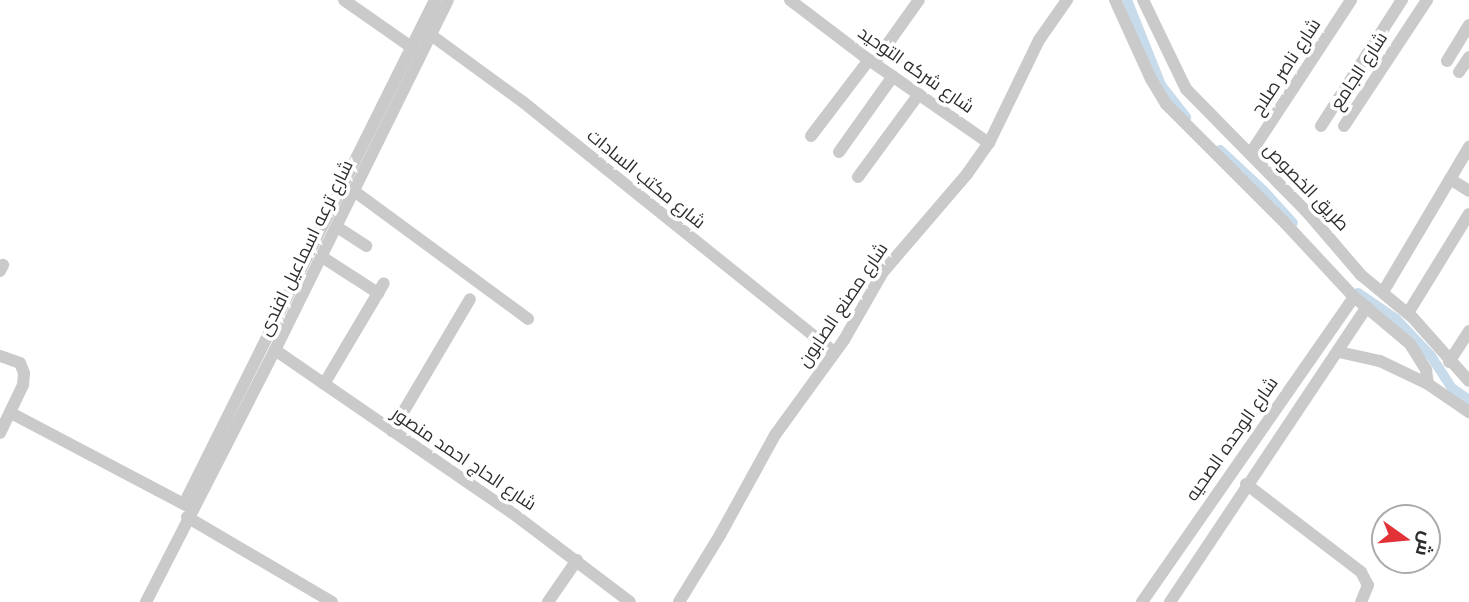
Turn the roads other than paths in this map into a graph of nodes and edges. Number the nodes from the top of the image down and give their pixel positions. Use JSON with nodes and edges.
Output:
{"nodes":[{"id":1,"x":344,"y":0,"type":"edge"},
{"id":2,"x":435,"y":0,"type":"edge"},
{"id":3,"x":448,"y":0,"type":"edge"},
{"id":4,"x":790,"y":0,"type":"edge"},
{"id":5,"x":919,"y":0,"type":"edge"},
{"id":6,"x":1067,"y":0,"type":"edge"},
{"id":7,"x":1115,"y":0,"type":"edge"},
{"id":8,"x":1143,"y":0,"type":"edge"},
{"id":9,"x":1351,"y":0,"type":"edge"},
{"id":10,"x":1402,"y":0,"type":"edge"},
{"id":11,"x":1427,"y":0,"type":"edge"},
{"id":12,"x":358,"y":4,"type":"edge"},
{"id":13,"x":1469,"y":26,"type":"edge"},
{"id":14,"x":431,"y":35,"type":"junction"},
{"id":15,"x":411,"y":47,"type":"junction"},
{"id":16,"x":1469,"y":57,"type":"edge"},
{"id":17,"x":872,"y":61,"type":"junction"},
{"id":18,"x":1447,"y":61,"type":"dead end"},
{"id":19,"x":1459,"y":72,"type":"dead end"},
{"id":20,"x":893,"y":76,"type":"junction"},
{"id":21,"x":394,"y":94,"type":"junction"},
{"id":22,"x":919,"y":94,"type":"junction"},
{"id":23,"x":1321,"y":126,"type":"dead end"},
{"id":24,"x":1344,"y":126,"type":"dead end"},
{"id":25,"x":811,"y":136,"type":"dead end"},
{"id":26,"x":989,"y":143,"type":"junction"},
{"id":27,"x":1469,"y":147,"type":"edge"},
{"id":28,"x":839,"y":152,"type":"dead end"},
{"id":29,"x":1250,"y":154,"type":"junction"},
{"id":30,"x":858,"y":177,"type":"dead end"},
{"id":31,"x":1450,"y":179,"type":"junction"},
{"id":32,"x":354,"y":191,"type":"junction"},
{"id":33,"x":1469,"y":191,"type":"edge"},
{"id":34,"x":1469,"y":214,"type":"edge"},
{"id":35,"x":337,"y":227,"type":"junction"},
{"id":36,"x":366,"y":246,"type":"dead end"},
{"id":37,"x":322,"y":257,"type":"junction"},
{"id":38,"x":1383,"y":292,"type":"junction"},
{"id":39,"x":1354,"y":297,"type":"junction"},
{"id":40,"x":470,"y":299,"type":"dead end"},
{"id":41,"x":1367,"y":307,"type":"junction"},
{"id":42,"x":1408,"y":313,"type":"junction"},
{"id":43,"x":528,"y":319,"type":"dead end"},
{"id":44,"x":1469,"y":331,"type":"edge"},
{"id":45,"x":275,"y":350,"type":"junction"},
{"id":46,"x":1339,"y":352,"type":"junction"},
{"id":47,"x":835,"y":353,"type":"junction"},
{"id":48,"x":0,"y":356,"type":"edge"},
{"id":49,"x":1449,"y":362,"type":"junction"},
{"id":50,"x":1469,"y":381,"type":"edge"},
{"id":51,"x":324,"y":384,"type":"junction"},
{"id":52,"x":1428,"y":384,"type":"junction"},
{"id":53,"x":1469,"y":412,"type":"edge"},
{"id":54,"x":11,"y":413,"type":"junction"},
{"id":55,"x":392,"y":432,"type":"junction"},
{"id":56,"x":0,"y":433,"type":"edge"},
{"id":57,"x":1246,"y":484,"type":"junction"},
{"id":58,"x":187,"y":510,"type":"junction"},
{"id":59,"x":577,"y":560,"type":"junction"},
{"id":60,"x":1152,"y":587,"type":"junction"},
{"id":61,"x":1171,"y":601,"type":"edge"},
{"id":62,"x":146,"y":602,"type":"edge"},
{"id":63,"x":332,"y":602,"type":"edge"},
{"id":64,"x":548,"y":602,"type":"edge"},
{"id":65,"x":630,"y":602,"type":"edge"},
{"id":66,"x":679,"y":602,"type":"edge"},
{"id":67,"x":1142,"y":602,"type":"edge"},
{"id":68,"x":1361,"y":602,"type":"edge"}],
"edges":[{"from":1,"to":12,"type":"street"},
{"from":2,"to":15,"type":"street","name":"شارع ترعه اسماعيل افندى"},
{"from":3,"to":14,"type":"street","name":"شارع ترعه اسماعيل افندى"},
{"from":4,"to":17,"type":"street","name":"شارع شركه التوحيد"},
{"from":5,"to":17,"type":"street"},
{"from":6,"to":26,"type":"street","name":"شارع مصنع الصابون"},
{"from":7,"to":39,"type":"street"},
{"from":8,"to":29,"type":"street","name":"طريق الخصوص"},
{"from":9,"to":29,"type":"street","name":"شارع ناصر صلاح"},
{"from":10,"to":23,"type":"street"},
{"from":11,"to":24,"type":"street","name":"شارع الجامع"},
{"from":12,"to":15,"type":"street"},
{"from":13,"to":18,"type":"street"},
{"from":14,"to":21,"type":"street","name":"شارع ترعه اسماعيل افندى"},
{"from":14,"to":47,"type":"street","name":"شارع مكتب السادات"},
{"from":15,"to":21,"type":"street","name":"شارع ترعه اسماعيل افندى"},
{"from":16,"to":19,"type":"street"},
{"from":17,"to":20,"type":"street","name":"شارع شركه التوحيد"},
{"from":17,"to":25,"type":"street"},
{"from":20,"to":22,"type":"street","name":"شارع شركه التوحيد"},
{"from":20,"to":28,"type":"street"},
{"from":21,"to":32,"type":"street","name":"شارع ترعه اسماعيل افندى"},
{"from":21,"to":58,"type":"street","name":"شارع ترعه اسماعيل افندى"},
{"from":22,"to":26,"type":"street","name":"شارع شركه التوحيد"},
{"from":22,"to":30,"type":"street"},
{"from":26,"to":47,"type":"street","name":"شارع مصنع الصابون"},
{"from":27,"to":31,"type":"street"},
{"from":29,"to":38,"type":"street","name":"طريق الخصوص"},
{"from":31,"to":33,"type":"street"},
{"from":31,"to":38,"type":"street"},
{"from":32,"to":35,"type":"street","name":"شارع ترعه اسماعيل افندى"},
{"from":32,"to":43,"type":"street"},
{"from":34,"to":42,"type":"street"},
{"from":35,"to":36,"type":"street"},
{"from":35,"to":37,"type":"street","name":"شارع ترعه اسماعيل افندى"},
{"from":37,"to":45,"type":"street","name":"شارع ترعه اسماعيل افندى"},
{"from":37,"to":51,"type":"street"},
{"from":38,"to":42,"type":"street","name":"طريق الخصوص"},
{"from":39,"to":41,"type":"street"},
{"from":39,"to":60,"type":"street","name":"شارع الوحده الصحيه"},
{"from":40,"to":55,"type":"street"},
{"from":41,"to":46,"type":"street"},
{"from":41,"to":52,"type":"street"},
{"from":42,"to":49,"type":"street","name":"طريق الخصوص"},
{"from":44,"to":49,"type":"street"},
{"from":45,"to":51,"type":"street","name":"شارع الحاج احمد منصور"},
{"from":45,"to":58,"type":"street","name":"شارع ترعه اسماعيل افندى"},
{"from":46,"to":52,"type":"street"},
{"from":46,"to":57,"type":"street"},
{"from":47,"to":66,"type":"street","name":"شارع مصنع الصابون"},
{"from":48,"to":54,"type":"street"},
{"from":49,"to":50,"type":"street","name":"طريق الخصوص"},
{"from":51,"to":55,"type":"street","name":"شارع الحاج احمد منصور"},
{"from":52,"to":53,"type":"street"},
{"from":54,"to":56,"type":"street"},
{"from":54,"to":58,"type":"street"},
{"from":55,"to":59,"type":"street","name":"شارع الحاج احمد منصور"},
{"from":57,"to":61,"type":"street"},
{"from":57,"to":68,"type":"street"},
{"from":58,"to":62,"type":"street"},
{"from":58,"to":63,"type":"street"},
{"from":59,"to":64,"type":"street"},
{"from":59,"to":65,"type":"street","name":"شارع الحاج احمد منصور"},
{"from":60,"to":61,"type":"street"},
{"from":60,"to":67,"type":"street","name":"شارع الوحده الصحيه"}]}
